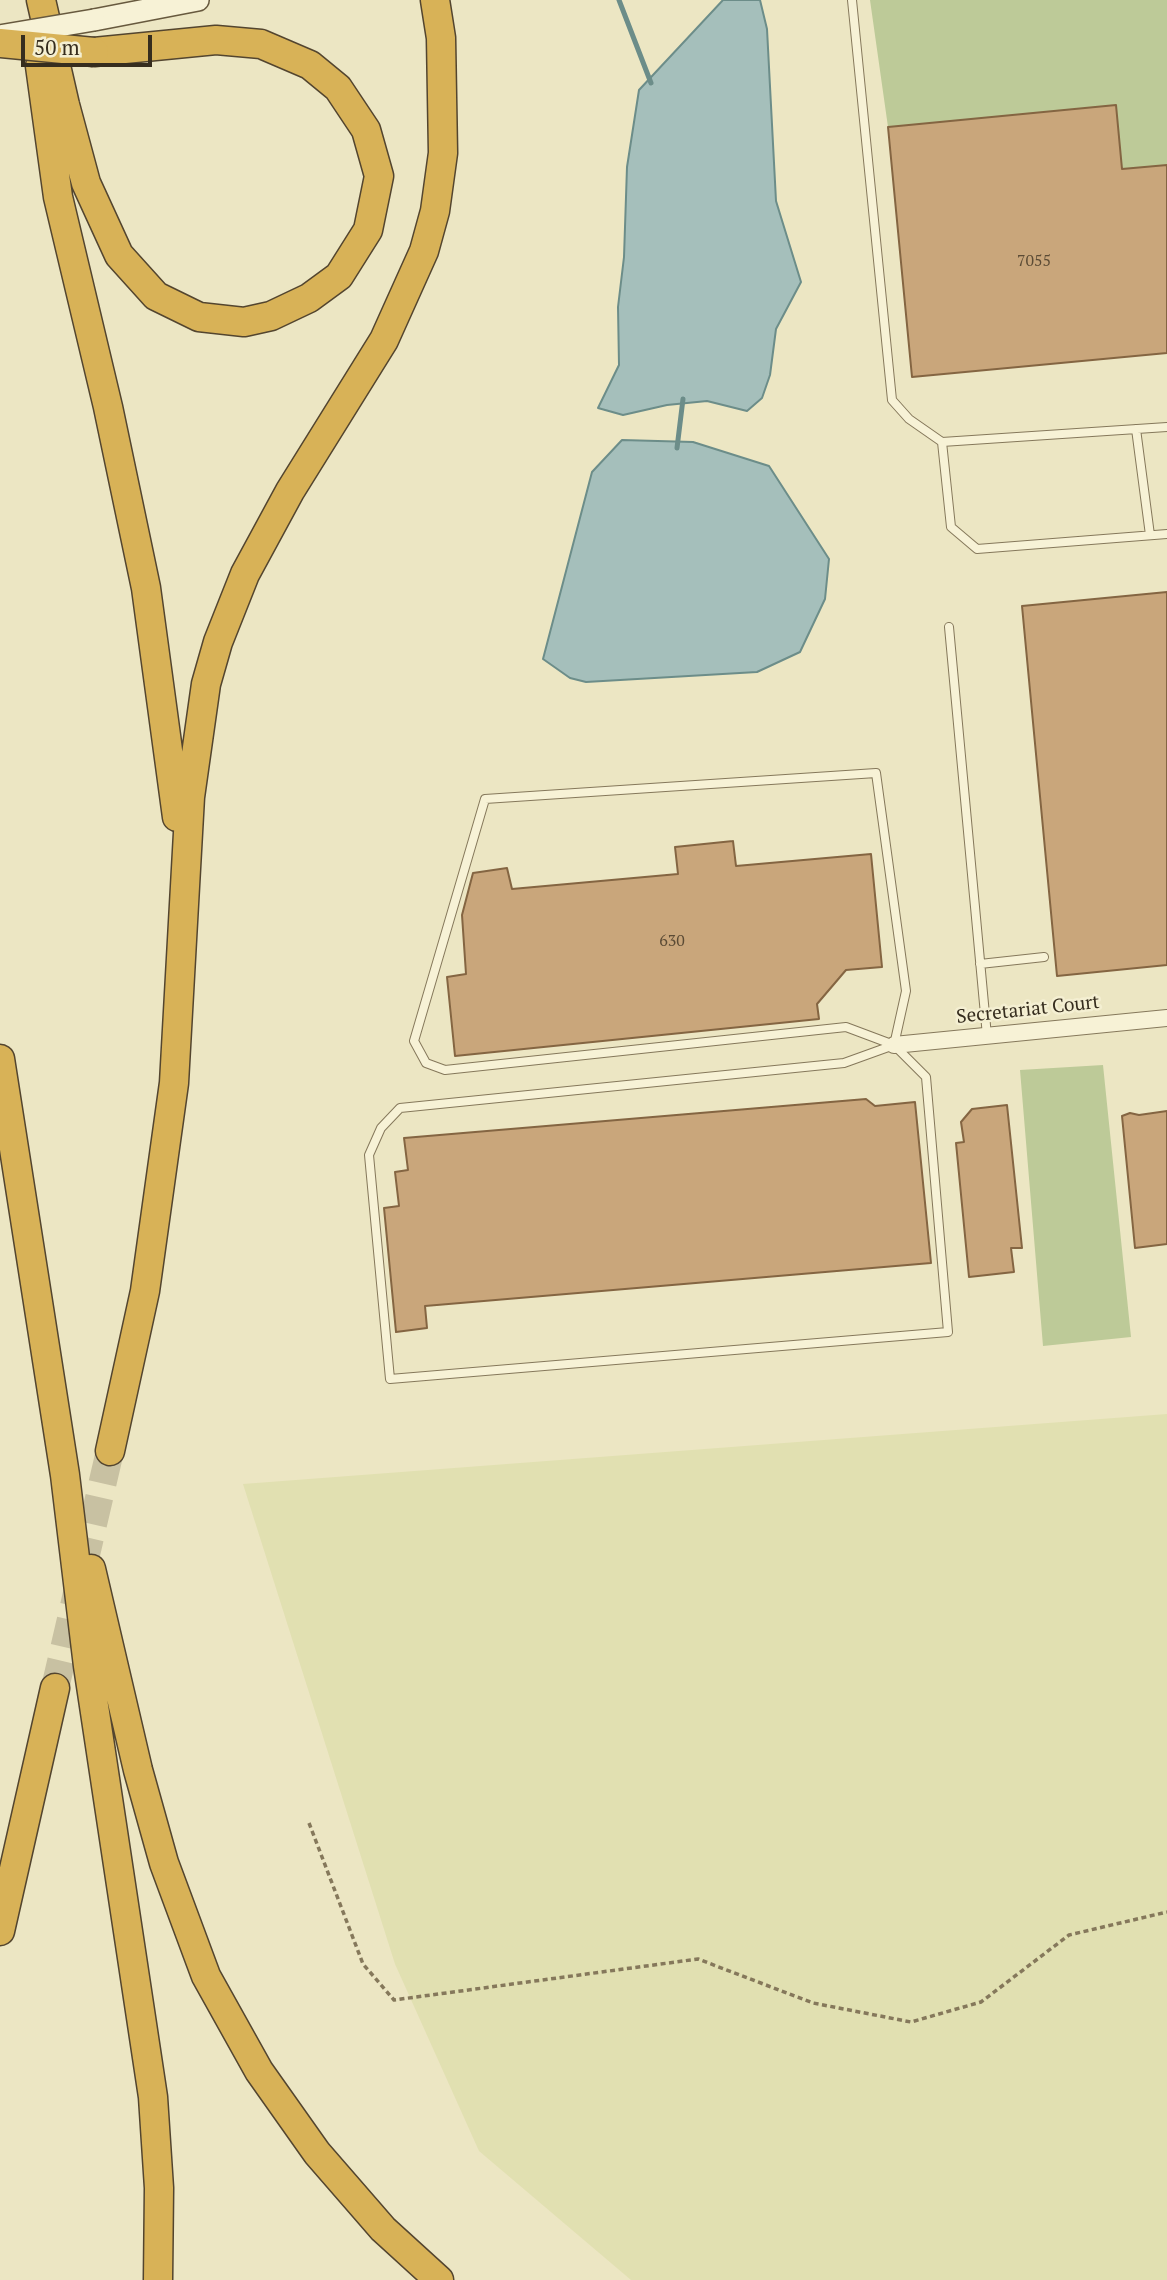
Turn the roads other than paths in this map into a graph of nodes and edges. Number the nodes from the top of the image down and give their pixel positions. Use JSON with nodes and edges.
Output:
{"nodes":[{"id":1,"x":33,"y":0,"type":"edge"},
{"id":2,"x":41,"y":0,"type":"edge"},
{"id":3,"x":198,"y":0,"type":"edge"},
{"id":4,"x":435,"y":0,"type":"edge"},
{"id":5,"x":852,"y":0,"type":"edge"},
{"id":6,"x":0,"y":36,"type":"edge"},
{"id":7,"x":0,"y":43,"type":"edge"},
{"id":8,"x":1167,"y":427,"type":"edge"},
{"id":9,"x":1136,"y":429,"type":"junction"},
{"id":10,"x":942,"y":442,"type":"junction"},
{"id":11,"x":1167,"y":534,"type":"edge"},
{"id":12,"x":1150,"y":536,"type":"junction"},
{"id":13,"x":949,"y":626,"type":"dead end"},
{"id":14,"x":185,"y":872,"type":"junction"},
{"id":15,"x":1044,"y":957,"type":"dead end"},
{"id":16,"x":980,"y":964,"type":"junction"},
{"id":17,"x":1167,"y":1018,"type":"edge"},
{"id":18,"x":987,"y":1036,"type":"junction"},
{"id":19,"x":894,"y":1045,"type":"junction"},
{"id":20,"x":0,"y":1059,"type":"edge"},
{"id":21,"x":110,"y":1451,"type":"tunnel mouth"},
{"id":22,"x":65,"y":1475,"type":"junction"},
{"id":23,"x":55,"y":1688,"type":"tunnel mouth"},
{"id":24,"x":0,"y":1931,"type":"edge"},
{"id":25,"x":158,"y":2280,"type":"edge"},
{"id":26,"x":439,"y":2280,"type":"edge"}],
"edges":[{"from":1,"to":14,"type":"highway"},
{"from":2,"to":7,"type":"highway","bridge":true},
{"from":3,"to":6,"type":"main road","bridge":true},
{"from":4,"to":14,"type":"highway"},
{"from":5,"to":10,"type":"lane"},
{"from":8,"to":9,"type":"lane"},
{"from":9,"to":10,"type":"lane"},
{"from":9,"to":12,"type":"lane"},
{"from":10,"to":12,"type":"lane"},
{"from":11,"to":12,"type":"lane"},
{"from":13,"to":16,"type":"lane"},
{"from":14,"to":21,"type":"highway"},
{"from":15,"to":16,"type":"lane"},
{"from":16,"to":18,"type":"lane"},
{"from":17,"to":18,"type":"street","name":"Secretariat Court"},
{"from":18,"to":19,"type":"street","name":"Secretariat Court"},
{"from":19,"to":19,"type":"lane"},
{"from":19,"to":19,"type":"lane"},
{"from":20,"to":22,"type":"highway"},
{"from":22,"to":25,"type":"highway"},
{"from":22,"to":26,"type":"highway"},
{"from":23,"to":24,"type":"highway"}]}
